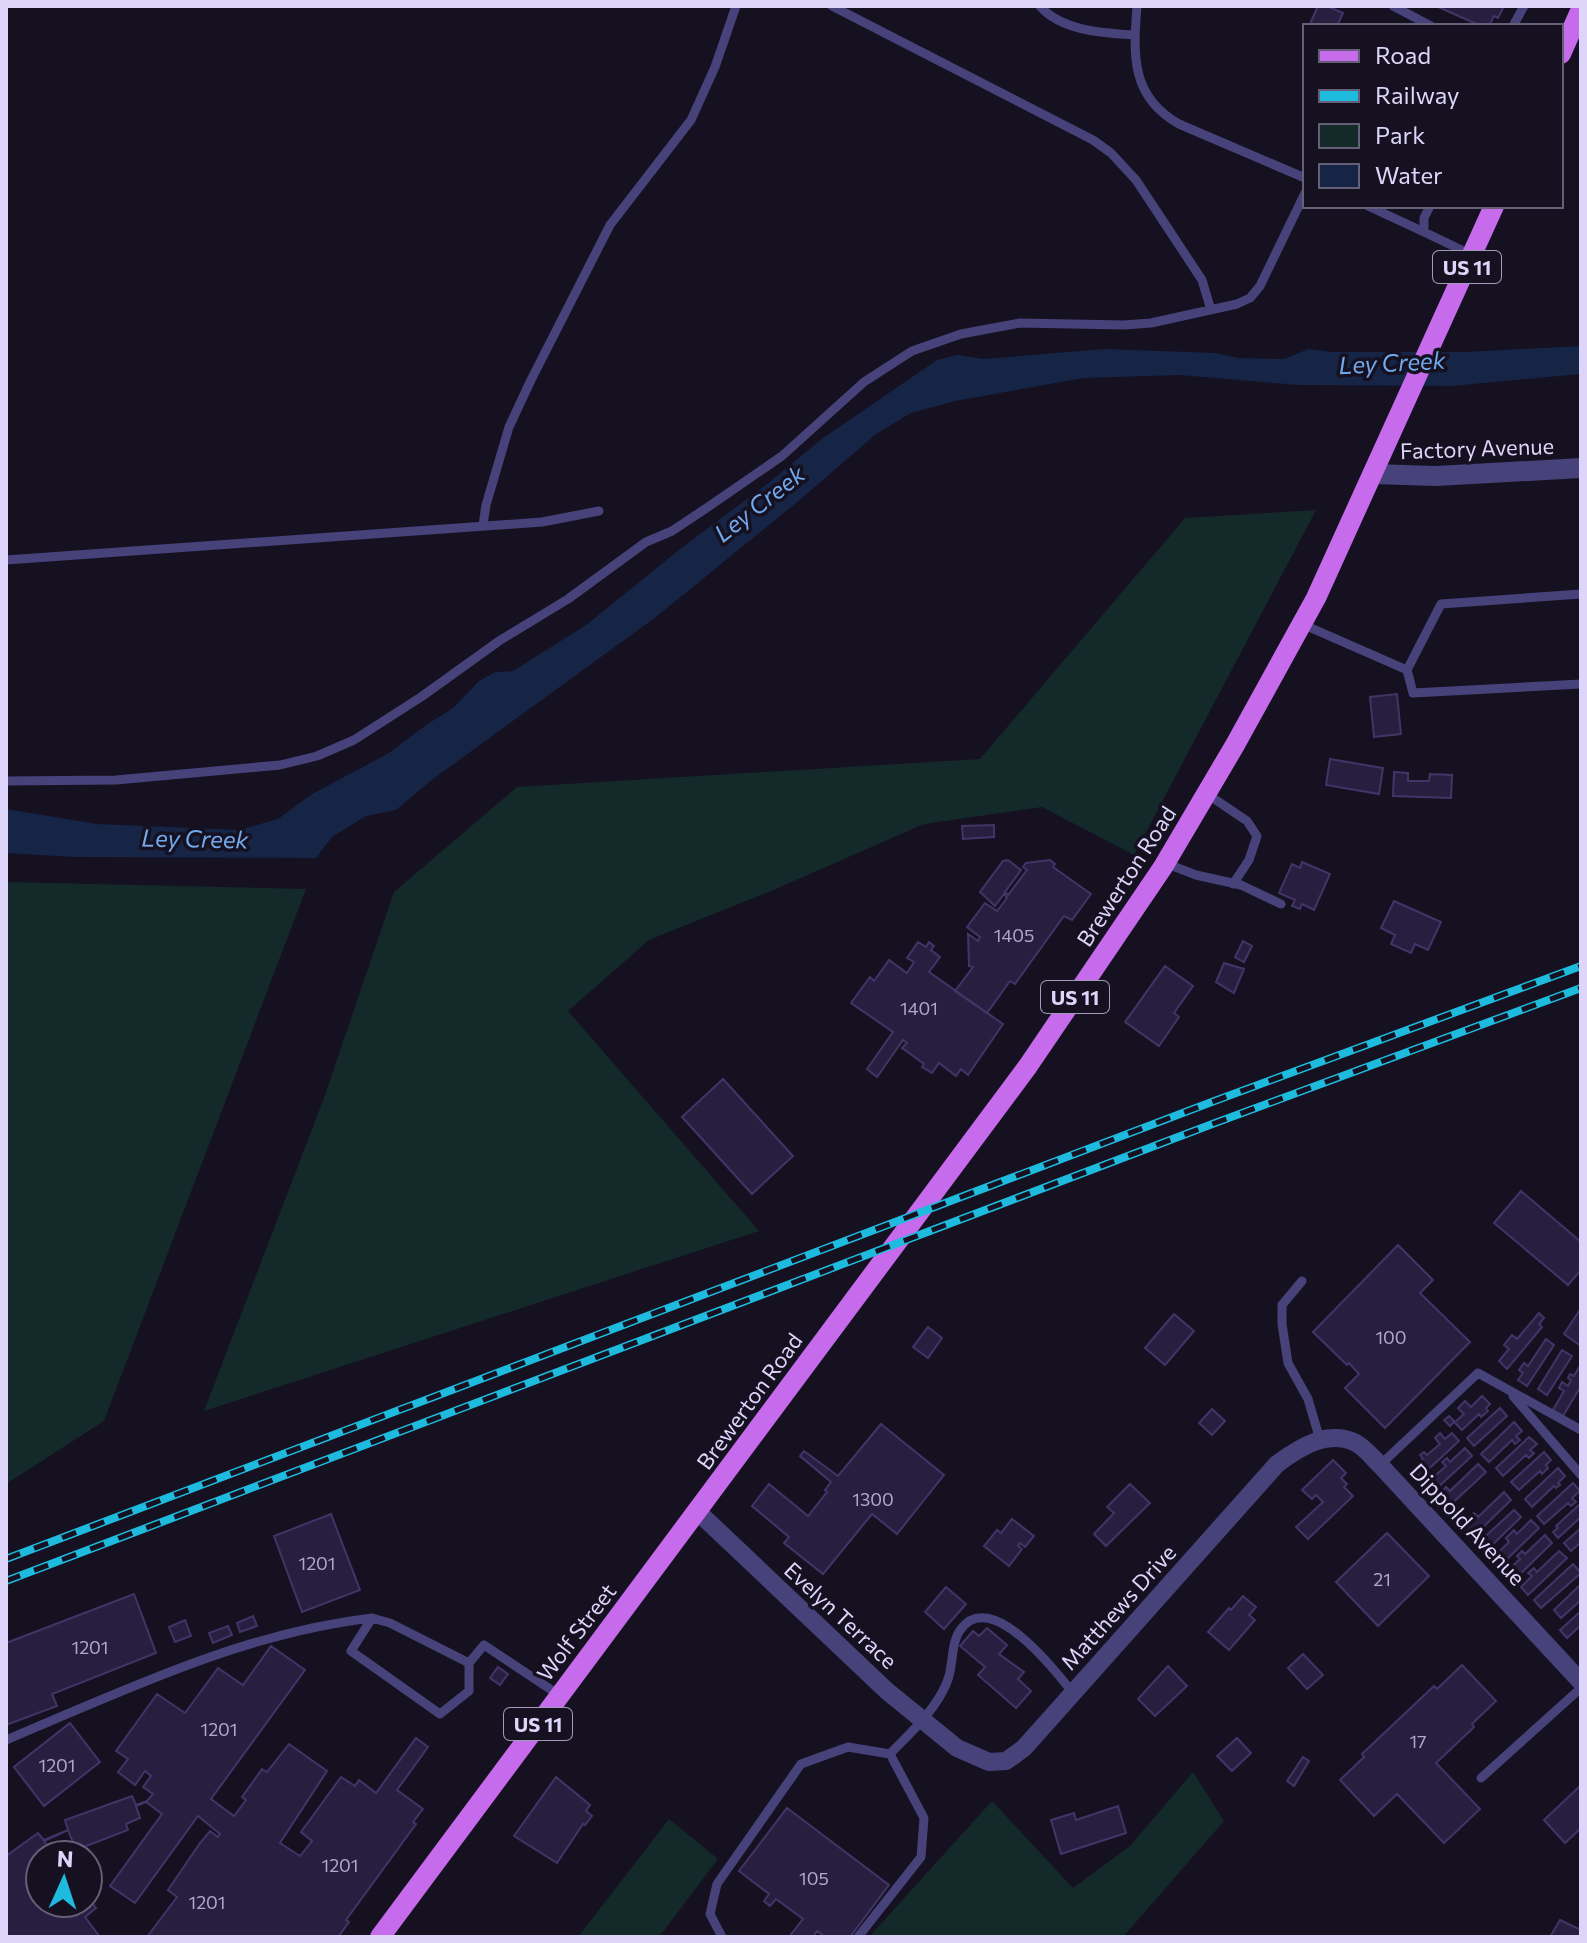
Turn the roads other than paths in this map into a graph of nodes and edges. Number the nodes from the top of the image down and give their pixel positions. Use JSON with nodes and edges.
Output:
{"nodes":[{"id":1,"x":736,"y":6,"type":"edge"},
{"id":2,"x":832,"y":6,"type":"edge"},
{"id":3,"x":1040,"y":6,"type":"edge"},
{"id":4,"x":1137,"y":6,"type":"edge"},
{"id":5,"x":1393,"y":6,"type":"edge"},
{"id":6,"x":1524,"y":6,"type":"edge"},
{"id":7,"x":1581,"y":9,"type":"edge"},
{"id":8,"x":1427,"y":24,"type":"edge"},
{"id":9,"x":1514,"y":24,"type":"edge"},
{"id":10,"x":1135,"y":35,"type":"junction"},
{"id":11,"x":1563,"y":50,"type":"edge"},
{"id":12,"x":1303,"y":177,"type":"edge"},
{"id":13,"x":1303,"y":197,"type":"edge"},
{"id":14,"x":1372,"y":208,"type":"edge"},
{"id":15,"x":1429,"y":208,"type":"edge"},
{"id":16,"x":1493,"y":208,"type":"edge"},
{"id":17,"x":1424,"y":232,"type":"junction"},
{"id":18,"x":1472,"y":255,"type":"junction"},
{"id":19,"x":1211,"y":310,"type":"junction"},
{"id":20,"x":1581,"y":468,"type":"edge"},
{"id":21,"x":1374,"y":474,"type":"junction"},
{"id":22,"x":599,"y":511,"type":"dead end"},
{"id":23,"x":483,"y":525,"type":"junction"},
{"id":24,"x":6,"y":560,"type":"edge"},
{"id":25,"x":1581,"y":594,"type":"edge"},
{"id":26,"x":1302,"y":624,"type":"junction"},
{"id":27,"x":1407,"y":670,"type":"junction"},
{"id":28,"x":1581,"y":684,"type":"edge"},
{"id":29,"x":6,"y":781,"type":"edge"},
{"id":30,"x":1206,"y":794,"type":"junction"},
{"id":31,"x":1165,"y":863,"type":"junction"},
{"id":32,"x":1233,"y":884,"type":"junction"},
{"id":33,"x":1281,"y":904,"type":"dead end"},
{"id":34,"x":1302,"y":1281,"type":"dead end"},
{"id":35,"x":1508,"y":1390,"type":"junction"},
{"id":36,"x":1581,"y":1430,"type":"edge"},
{"id":37,"x":1320,"y":1440,"type":"junction"},
{"id":38,"x":1301,"y":1447,"type":"joint"},
{"id":39,"x":1380,"y":1465,"type":"junction"},
{"id":40,"x":1581,"y":1475,"type":"edge"},
{"id":41,"x":697,"y":1511,"type":"junction"},
{"id":42,"x":372,"y":1618,"type":"junction"},
{"id":43,"x":469,"y":1663,"type":"junction"},
{"id":44,"x":1581,"y":1682,"type":"edge"},
{"id":45,"x":1581,"y":1688,"type":"edge"},
{"id":46,"x":1073,"y":1693,"type":"junction"},
{"id":47,"x":559,"y":1695,"type":"junction"},
{"id":48,"x":922,"y":1720,"type":"junction"},
{"id":49,"x":6,"y":1740,"type":"edge"},
{"id":50,"x":957,"y":1748,"type":"joint"},
{"id":51,"x":890,"y":1754,"type":"junction"},
{"id":52,"x":1481,"y":1778,"type":"dead end"},
{"id":53,"x":380,"y":1937,"type":"edge"},
{"id":54,"x":722,"y":1937,"type":"edge"},
{"id":55,"x":858,"y":1937,"type":"edge"}],
"edges":[{"from":1,"to":23,"type":"lane"},
{"from":2,"to":19,"type":"lane"},
{"from":3,"to":10,"type":"lane"},
{"from":4,"to":10,"type":"lane"},
{"from":5,"to":8,"type":"lane"},
{"from":6,"to":9,"type":"lane"},
{"from":7,"to":11,"type":"main road"},
{"from":10,"to":12,"type":"lane"},
{"from":13,"to":19,"type":"lane"},
{"from":14,"to":17,"type":"lane"},
{"from":15,"to":17,"type":"lane"},
{"from":16,"to":18,"type":"main road","name":"Brewerton Road","number":"US 11"},
{"from":17,"to":18,"type":"lane"},
{"from":18,"to":21,"type":"main road","name":"Brewerton Road","number":"US 11"},
{"from":19,"to":29,"type":"lane"},
{"from":20,"to":21,"type":"street","name":"Factory Avenue"},
{"from":21,"to":26,"type":"main road","name":"Brewerton Road","number":"US 11"},
{"from":22,"to":23,"type":"lane"},
{"from":23,"to":24,"type":"lane"},
{"from":25,"to":27,"type":"lane"},
{"from":26,"to":27,"type":"lane"},
{"from":26,"to":30,"type":"main road","name":"Brewerton Road","number":"US 11"},
{"from":27,"to":28,"type":"lane"},
{"from":30,"to":31,"type":"main road","name":"Brewerton Road","number":"US 11"},
{"from":30,"to":32,"type":"lane"},
{"from":31,"to":32,"type":"lane"},
{"from":31,"to":41,"type":"main road","name":"Brewerton Road","number":"US 11"},
{"from":32,"to":33,"type":"lane"},
{"from":34,"to":37,"type":"lane"},
{"from":35,"to":36,"type":"lane"},
{"from":35,"to":39,"type":"lane"},
{"from":35,"to":40,"type":"lane"},
{"from":37,"to":38,"type":"street","name":"Dippold Avenue"},
{"from":37,"to":39,"type":"street","name":"Dippold Avenue"},
{"from":38,"to":46,"type":"street","name":"Matthews Drive"},
{"from":39,"to":44,"type":"street","name":"Dippold Avenue"},
{"from":41,"to":47,"type":"main road","name":"Wolf Street","number":"US 11"},
{"from":41,"to":48,"type":"street","name":"Evelyn Terrace"},
{"from":42,"to":43,"type":"lane"},
{"from":42,"to":43,"type":"lane"},
{"from":42,"to":49,"type":"lane"},
{"from":43,"to":47,"type":"lane"},
{"from":45,"to":52,"type":"lane"},
{"from":46,"to":48,"type":"lane"},
{"from":46,"to":50,"type":"street","name":"Matthews Drive"},
{"from":47,"to":53,"type":"main road","name":"Wolf Street","number":"US 11"},
{"from":48,"to":50,"type":"street","name":"Evelyn Terrace"},
{"from":48,"to":51,"type":"lane"},
{"from":51,"to":54,"type":"lane"},
{"from":51,"to":55,"type":"lane"}]}
